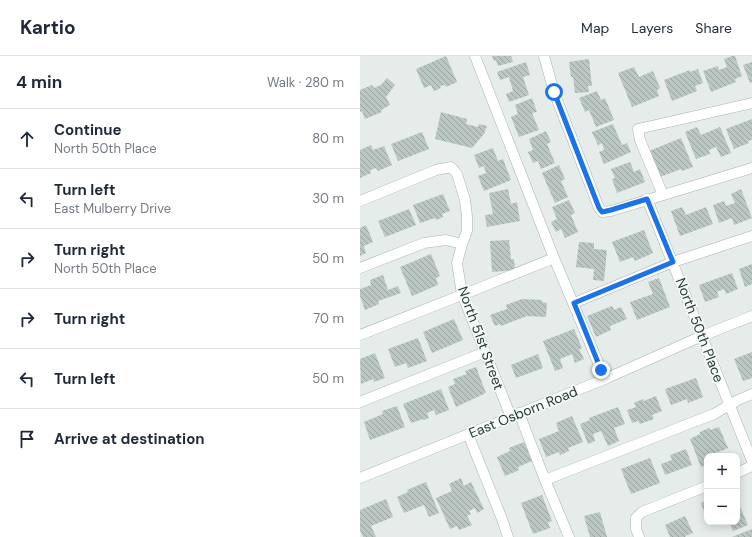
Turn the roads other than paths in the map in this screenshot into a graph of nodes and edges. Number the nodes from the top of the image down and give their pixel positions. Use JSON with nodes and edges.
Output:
{"nodes":[{"id":1,"x":475,"y":56,"type":"edge"},
{"id":2,"x":544,"y":56,"type":"edge"},
{"id":3,"x":752,"y":103,"type":"edge"},
{"id":4,"x":752,"y":168,"type":"edge"},
{"id":5,"x":662,"y":195,"type":"junction"},
{"id":6,"x":647,"y":199,"type":"junction"},
{"id":7,"x":360,"y":201,"type":"edge"},
{"id":8,"x":752,"y":236,"type":"edge"},
{"id":9,"x":462,"y":244,"type":"junction"},
{"id":10,"x":554,"y":258,"type":"junction"},
{"id":11,"x":673,"y":262,"type":"junction"},
{"id":12,"x":360,"y":268,"type":"edge"},
{"id":13,"x":462,"y":294,"type":"junction"},
{"id":14,"x":574,"y":303,"type":"junction"},
{"id":15,"x":752,"y":316,"type":"edge"},
{"id":16,"x":360,"y":335,"type":"edge"},
{"id":17,"x":702,"y":336,"type":"junction"},
{"id":18,"x":485,"y":352,"type":"junction"},
{"id":19,"x":605,"y":379,"type":"junction"},
{"id":20,"x":752,"y":394,"type":"edge"},
{"id":21,"x":360,"y":402,"type":"edge"},
{"id":22,"x":729,"y":405,"type":"junction"},
{"id":23,"x":515,"y":415,"type":"junction"},
{"id":24,"x":468,"y":434,"type":"junction"},
{"id":25,"x":752,"y":461,"type":"edge"},
{"id":26,"x":752,"y":466,"type":"edge"},
{"id":27,"x":740,"y":472,"type":"edge"},
{"id":28,"x":360,"y":478,"type":"edge"},
{"id":29,"x":545,"y":480,"type":"junction"},
{"id":30,"x":704,"y":487,"type":"edge"},
{"id":31,"x":508,"y":537,"type":"edge"},
{"id":32,"x":569,"y":537,"type":"edge"},
{"id":33,"x":639,"y":537,"type":"edge"}],
"edges":[{"from":1,"to":10,"type":"street"},
{"from":2,"to":6,"type":"street"},
{"from":3,"to":5,"type":"street"},
{"from":4,"to":5,"type":"street"},
{"from":5,"to":6,"type":"street"},
{"from":6,"to":11,"type":"street","name":"North 50th Place"},
{"from":7,"to":9,"type":"street","name":"North 51st Street"},
{"from":8,"to":11,"type":"street"},
{"from":9,"to":12,"type":"street"},
{"from":9,"to":13,"type":"street","name":"North 51st Street"},
{"from":10,"to":13,"type":"street"},
{"from":10,"to":14,"type":"street"},
{"from":11,"to":14,"type":"street"},
{"from":11,"to":17,"type":"street","name":"North 50th Place"},
{"from":13,"to":16,"type":"street"},
{"from":13,"to":18,"type":"street","name":"North 51st Street"},
{"from":14,"to":19,"type":"street"},
{"from":15,"to":17,"type":"street","name":"East Osborn Road"},
{"from":17,"to":19,"type":"street","name":"East Osborn Road"},
{"from":17,"to":22,"type":"street","name":"North 50th Place"},
{"from":18,"to":21,"type":"street"},
{"from":18,"to":23,"type":"street","name":"North 51st Street"},
{"from":19,"to":23,"type":"street","name":"East Osborn Road"},
{"from":20,"to":22,"type":"street"},
{"from":22,"to":25,"type":"street","name":"North 50th Place"},
{"from":22,"to":29,"type":"street"},
{"from":23,"to":24,"type":"street","name":"East Osborn Road"},
{"from":23,"to":29,"type":"street","name":"North 51st Street"},
{"from":24,"to":28,"type":"street","name":"East Osborn Road"},
{"from":24,"to":31,"type":"street"},
{"from":26,"to":27,"type":"street"},
{"from":29,"to":32,"type":"street","name":"North 51st Street"},
{"from":30,"to":33,"type":"street"}]}
